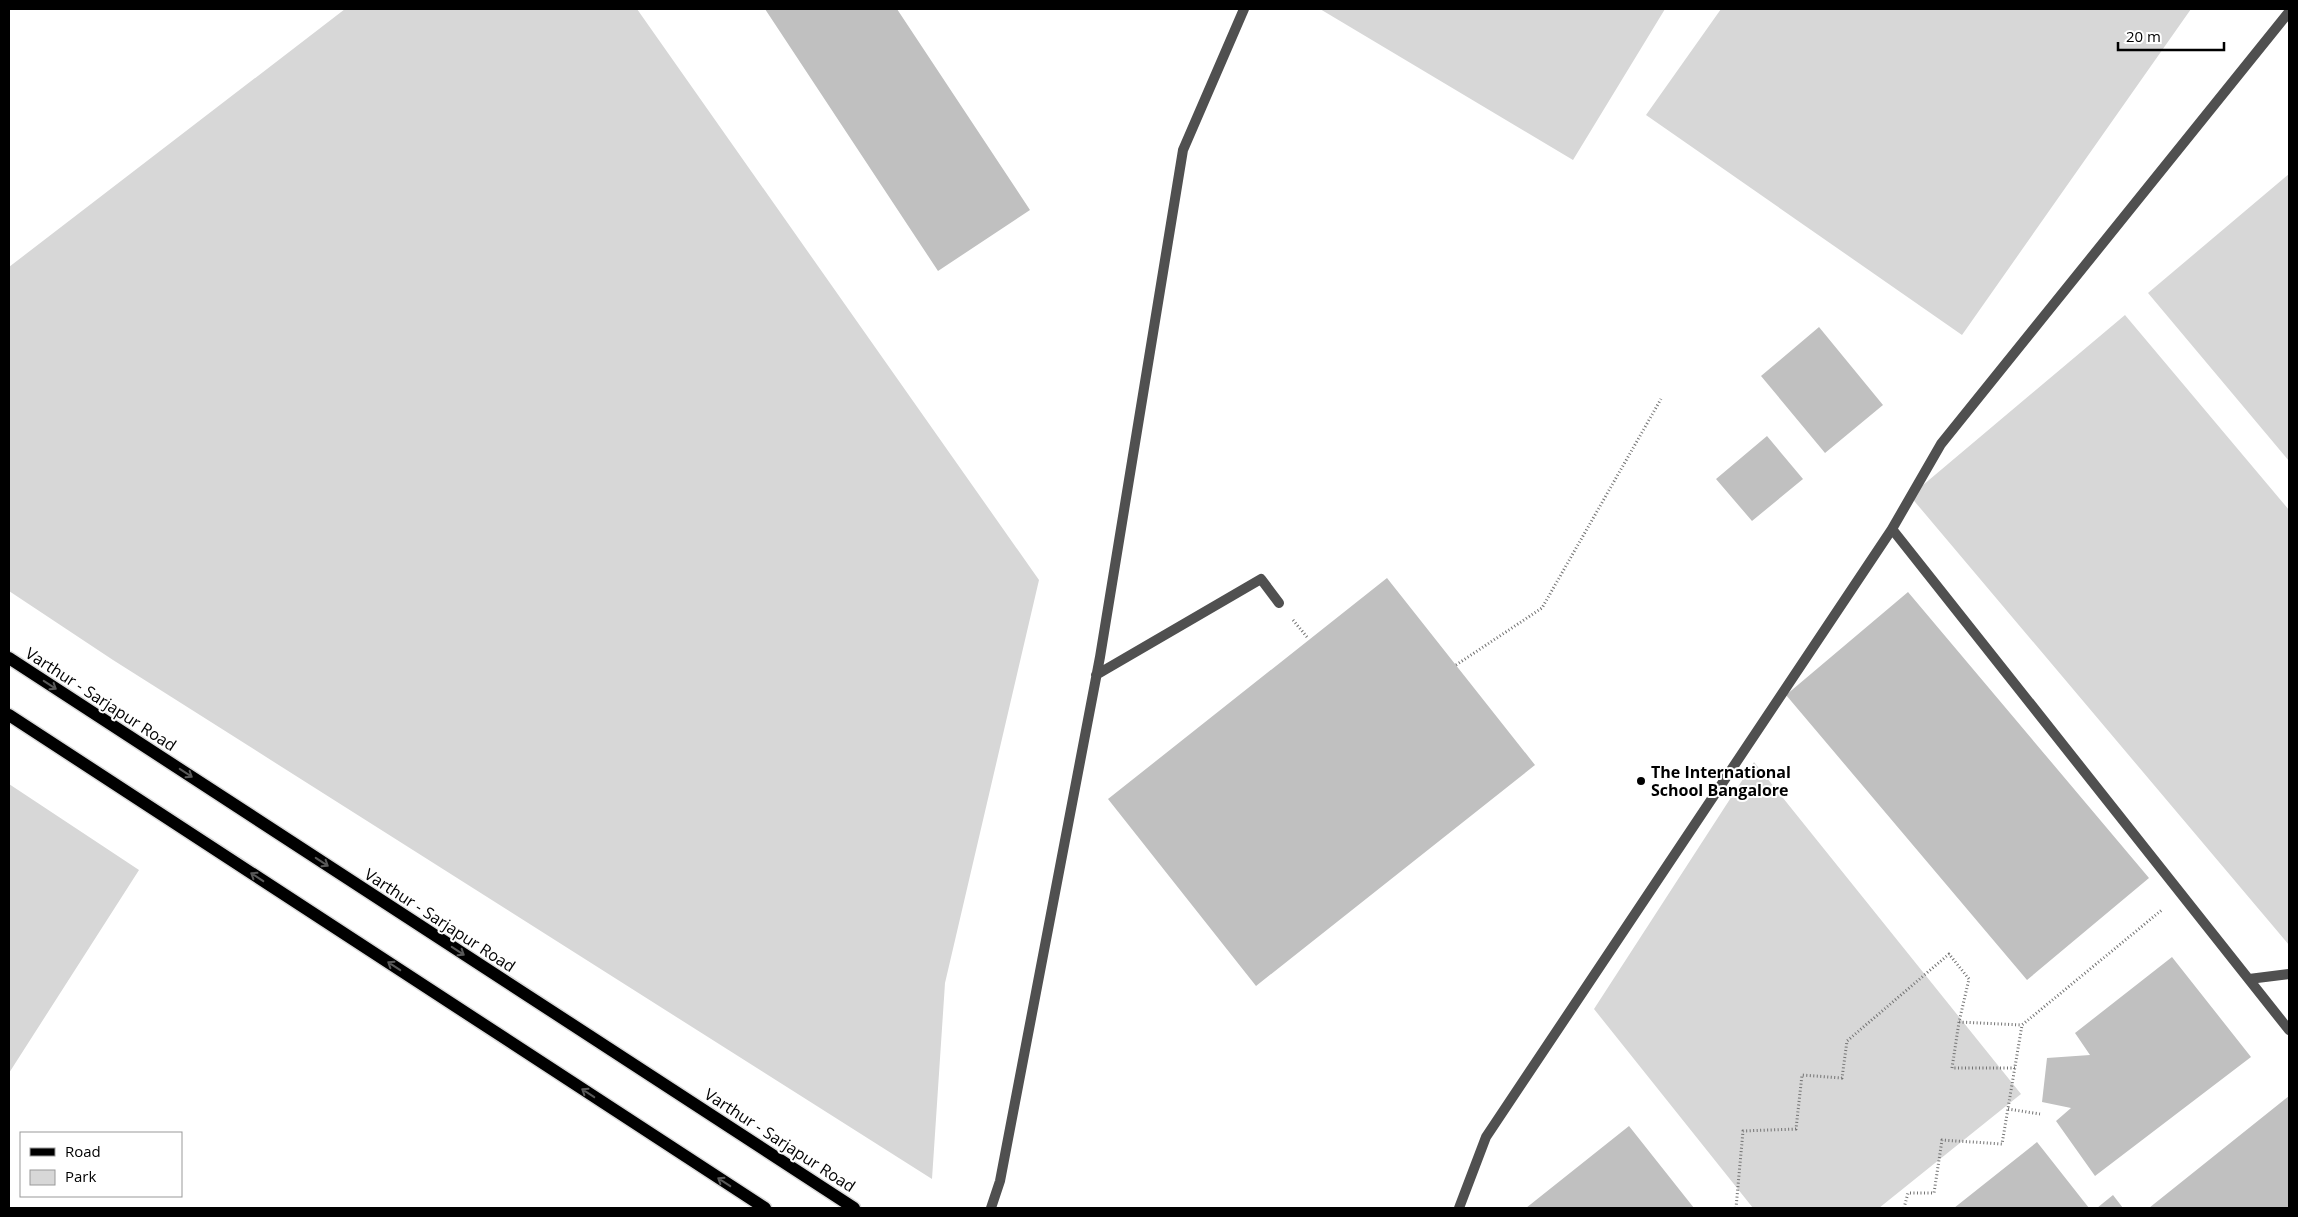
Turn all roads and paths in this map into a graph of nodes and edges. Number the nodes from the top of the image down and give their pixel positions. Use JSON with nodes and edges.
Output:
{"nodes":[{"id":1,"x":1244,"y":9,"type":"edge"},
{"id":2,"x":2289,"y":12,"type":"edge"},
{"id":3,"x":1661,"y":399,"type":"dead end"},
{"id":4,"x":1892,"y":529,"type":"junction"},
{"id":5,"x":1279,"y":603,"type":"dead end"},
{"id":6,"x":9,"y":658,"type":"edge"},
{"id":7,"x":1456,"y":666,"type":"dead end"},
{"id":8,"x":1096,"y":675,"type":"junction"},
{"id":9,"x":9,"y":715,"type":"edge"},
{"id":10,"x":2181,"y":894,"type":"junction"},
{"id":11,"x":2289,"y":974,"type":"edge"},
{"id":12,"x":2249,"y":979,"type":"junction"},
{"id":13,"x":1959,"y":1022,"type":"junction"},
{"id":14,"x":2022,"y":1025,"type":"junction"},
{"id":15,"x":2289,"y":1030,"type":"edge"},
{"id":16,"x":2015,"y":1068,"type":"junction"},
{"id":17,"x":2008,"y":1109,"type":"junction"},
{"id":18,"x":2040,"y":1114,"type":"dead end"},
{"id":19,"x":765,"y":1208,"type":"edge"},
{"id":20,"x":854,"y":1208,"type":"edge"},
{"id":21,"x":991,"y":1208,"type":"edge"},
{"id":22,"x":1458,"y":1208,"type":"edge"},
{"id":23,"x":1736,"y":1208,"type":"edge"},
{"id":24,"x":1904,"y":1208,"type":"edge"}],
"edges":[{"from":1,"to":8,"type":"lane"},
{"from":2,"to":4,"type":"lane"},
{"from":3,"to":7,"type":"path"},
{"from":4,"to":10,"type":"lane"},
{"from":4,"to":22,"type":"lane"},
{"from":5,"to":8,"type":"lane"},
{"from":6,"to":20,"type":"main road","name":"Varthur - Sarjapur Road","one_way":true},
{"from":8,"to":21,"type":"lane"},
{"from":19,"to":9,"type":"main road","one_way":true},
{"from":10,"to":12,"type":"lane"},
{"from":10,"to":14,"type":"path"},
{"from":11,"to":12,"type":"lane"},
{"from":12,"to":15,"type":"lane"},
{"from":13,"to":14,"type":"path"},
{"from":13,"to":16,"type":"path"},
{"from":13,"to":23,"type":"path"},
{"from":14,"to":16,"type":"path"},
{"from":16,"to":17,"type":"path"},
{"from":17,"to":18,"type":"path"},
{"from":17,"to":24,"type":"path"}]}
